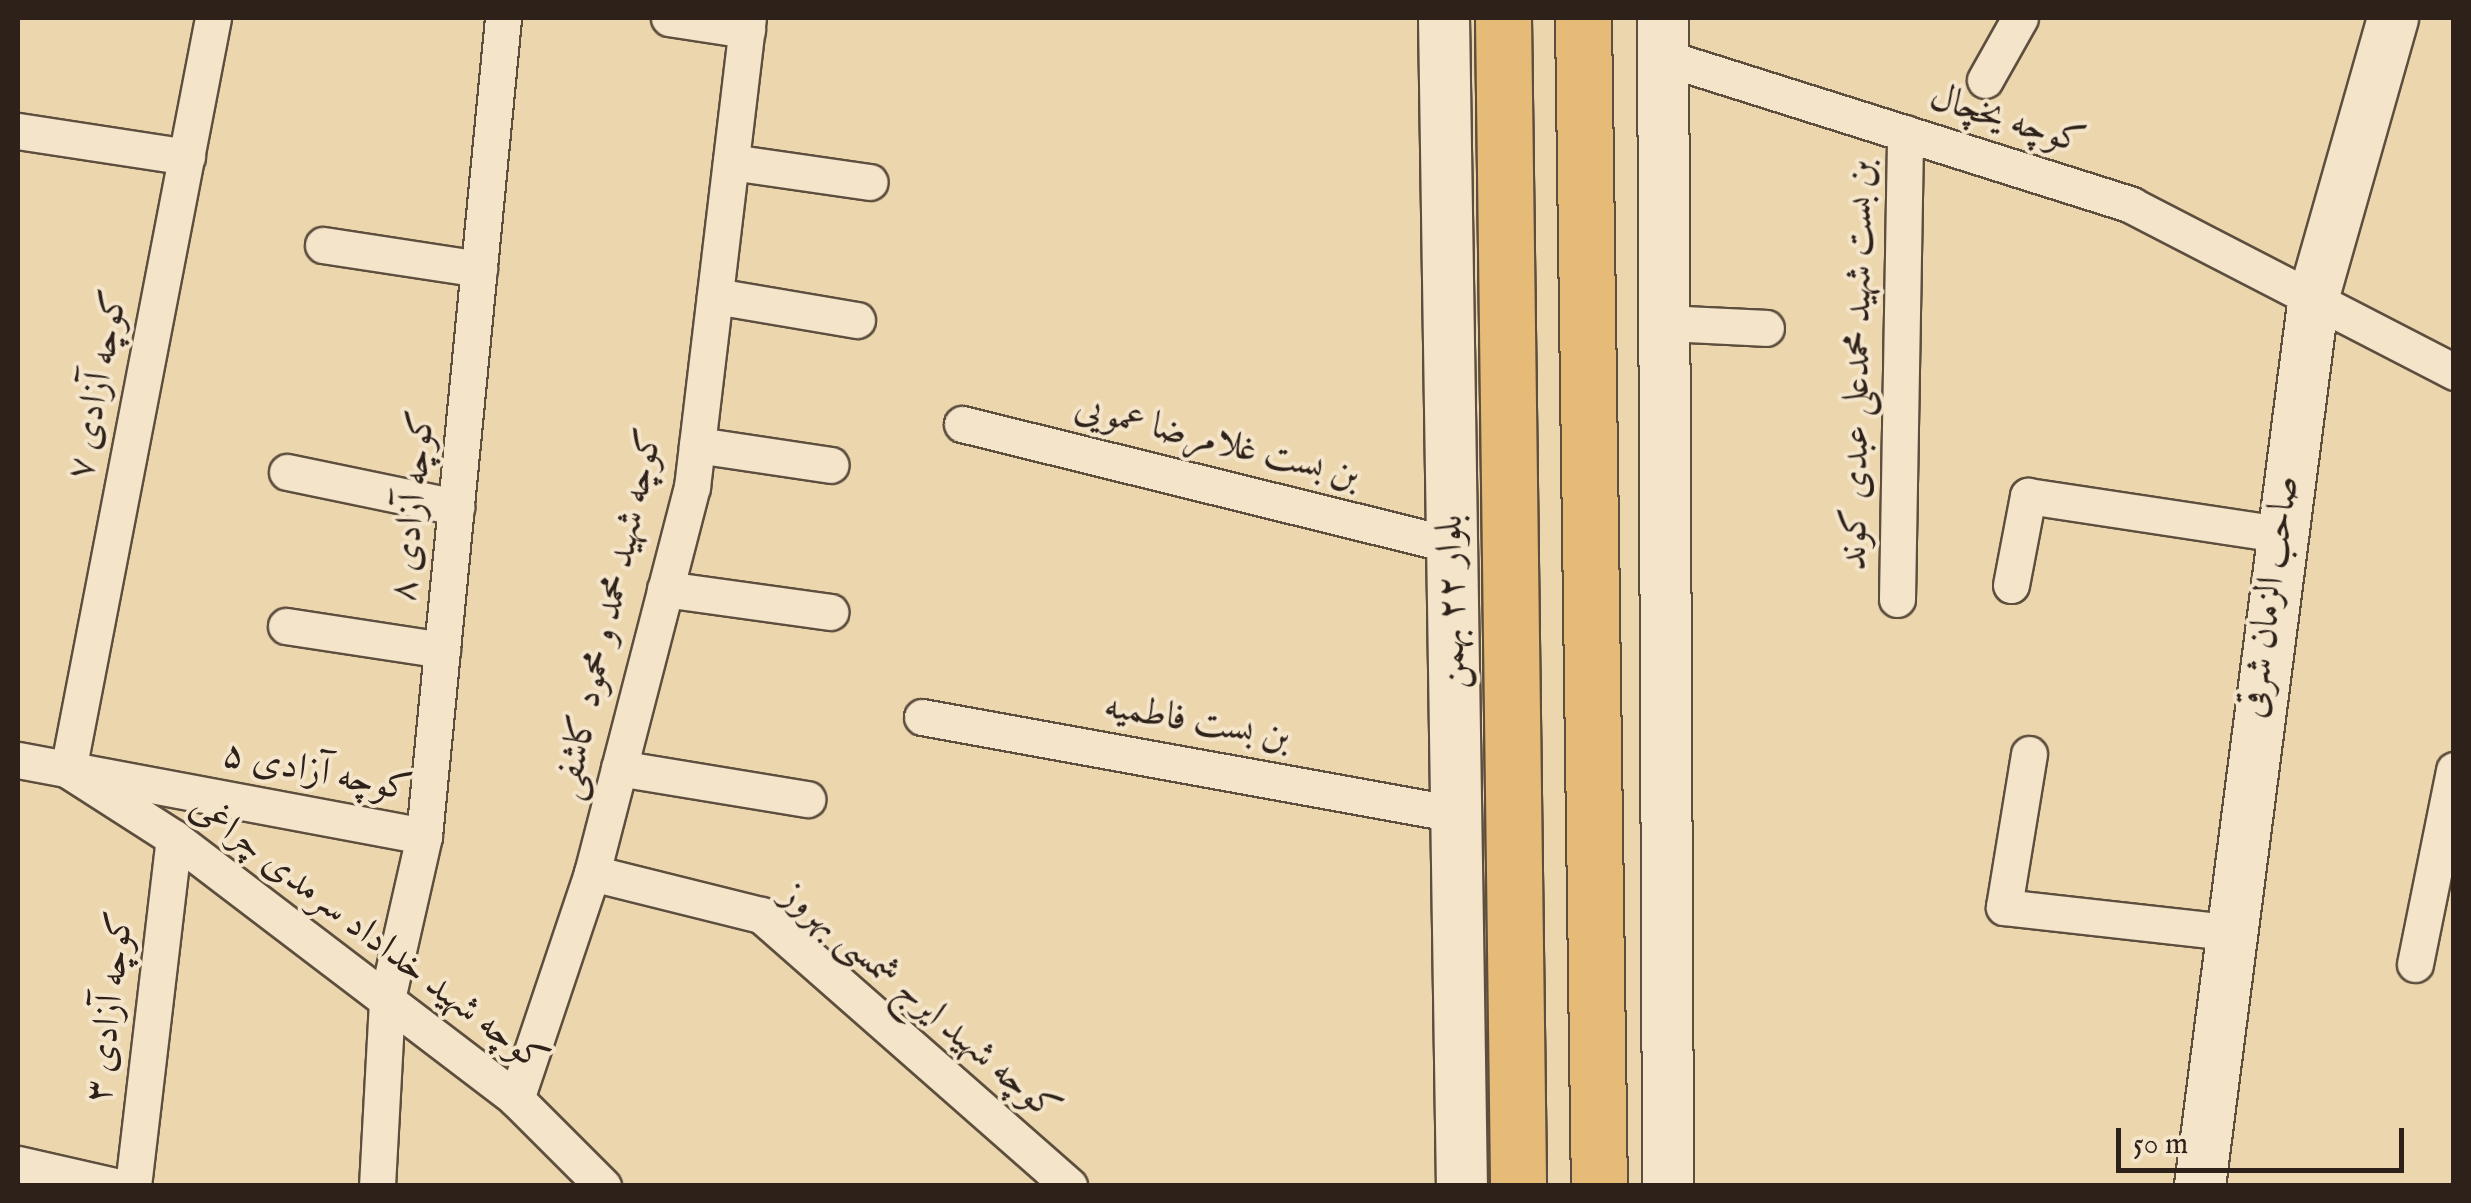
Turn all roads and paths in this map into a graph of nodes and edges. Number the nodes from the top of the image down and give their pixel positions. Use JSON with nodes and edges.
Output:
{"nodes":[{"id":1,"x":214,"y":18,"type":"edge"},
{"id":2,"x":504,"y":18,"type":"edge"},
{"id":3,"x":669,"y":18,"type":"edge"},
{"id":4,"x":1444,"y":18,"type":"edge"},
{"id":5,"x":1503,"y":18,"type":"edge"},
{"id":6,"x":1583,"y":18,"type":"edge"},
{"id":7,"x":2020,"y":18,"type":"edge"},
{"id":8,"x":2393,"y":18,"type":"edge"},
{"id":9,"x":748,"y":24,"type":"edge"},
{"id":10,"x":1663,"y":37,"type":"edge"},
{"id":11,"x":1985,"y":80,"type":"dead end"},
{"id":12,"x":18,"y":131,"type":"edge"},
{"id":13,"x":1905,"y":134,"type":"junction"},
{"id":14,"x":186,"y":157,"type":"junction"},
{"id":15,"x":731,"y":162,"type":"junction"},
{"id":16,"x":870,"y":182,"type":"dead end"},
{"id":17,"x":324,"y":245,"type":"dead end"},
{"id":18,"x":479,"y":270,"type":"junction"},
{"id":19,"x":715,"y":296,"type":"junction"},
{"id":20,"x":2314,"y":296,"type":"junction"},
{"id":21,"x":857,"y":320,"type":"dead end"},
{"id":22,"x":1665,"y":323,"type":"junction"},
{"id":23,"x":1766,"y":328,"type":"dead end"},
{"id":24,"x":2454,"y":372,"type":"edge"},
{"id":25,"x":962,"y":424,"type":"dead end"},
{"id":26,"x":697,"y":445,"type":"junction"},
{"id":27,"x":831,"y":465,"type":"dead end"},
{"id":28,"x":287,"y":472,"type":"dead end"},
{"id":29,"x":456,"y":507,"type":"junction"},
{"id":30,"x":2278,"y":534,"type":"junction"},
{"id":31,"x":1452,"y":545,"type":"junction"},
{"id":32,"x":2011,"y":585,"type":"dead end"},
{"id":33,"x":666,"y":589,"type":"junction"},
{"id":34,"x":1897,"y":599,"type":"dead end"},
{"id":35,"x":830,"y":612,"type":"dead end"},
{"id":36,"x":286,"y":626,"type":"dead end"},
{"id":37,"x":442,"y":650,"type":"junction"},
{"id":38,"x":922,"y":717,"type":"dead end"},
{"id":39,"x":2030,"y":754,"type":"dead end"},
{"id":40,"x":18,"y":760,"type":"edge"},
{"id":41,"x":619,"y":768,"type":"junction"},
{"id":42,"x":68,"y":770,"type":"junction"},
{"id":43,"x":2454,"y":770,"type":"edge"},
{"id":44,"x":807,"y":799,"type":"dead end"},
{"id":45,"x":1456,"y":814,"type":"junction"},
{"id":46,"x":424,"y":836,"type":"junction"},
{"id":47,"x":174,"y":838,"type":"junction"},
{"id":48,"x":592,"y":873,"type":"junction"},
{"id":49,"x":2228,"y":932,"type":"junction"},
{"id":50,"x":2415,"y":964,"type":"dead end"},
{"id":51,"x":387,"y":999,"type":"junction"},
{"id":52,"x":516,"y":1099,"type":"junction"},
{"id":53,"x":18,"y":1164,"type":"edge"},
{"id":54,"x":1060,"y":1183,"type":"edge"},
{"id":55,"x":115,"y":1186,"type":"edge"},
{"id":56,"x":133,"y":1186,"type":"edge"},
{"id":57,"x":377,"y":1186,"type":"edge"},
{"id":58,"x":603,"y":1186,"type":"edge"},
{"id":59,"x":1462,"y":1186,"type":"edge"},
{"id":60,"x":1518,"y":1186,"type":"edge"},
{"id":61,"x":1600,"y":1186,"type":"edge"},
{"id":62,"x":1668,"y":1186,"type":"edge"},
{"id":63,"x":2200,"y":1186,"type":"edge"}],
"edges":[{"from":1,"to":14,"type":"street","name":"کوچه آزادی ۷"},
{"from":2,"to":18,"type":"street","name":"کوچه آزادی ۸"},
{"from":3,"to":9,"type":"street"},
{"from":4,"to":31,"type":"main road","name":"بلوار ۲۲ بهمن"},
{"from":5,"to":60,"type":"main road","name":"بلوار ۲۲ بهمن"},
{"from":6,"to":61,"type":"main road"},
{"from":7,"to":11,"type":"street"},
{"from":8,"to":20,"type":"main road","name":"صاحب الزمان شرقی"},
{"from":9,"to":15,"type":"street","name":"کوچه شهید محمد و محمود کاشفی"},
{"from":10,"to":13,"type":"street","name":"کوچه یخچال"},
{"from":10,"to":22,"type":"main road"},
{"from":12,"to":14,"type":"street"},
{"from":13,"to":20,"type":"street","name":"کوچه یخچال"},
{"from":13,"to":34,"type":"street","name":"بن بست شهید محمدعلی عبدی کوند"},
{"from":14,"to":42,"type":"street","name":"کوچه آزادی ۷"},
{"from":15,"to":16,"type":"street"},
{"from":15,"to":19,"type":"street","name":"کوچه شهید محمد و محمود کاشفی"},
{"from":17,"to":18,"type":"street"},
{"from":18,"to":29,"type":"street","name":"کوچه آزادی ۸"},
{"from":19,"to":21,"type":"street"},
{"from":19,"to":26,"type":"street","name":"کوچه شهید محمد و محمود کاشفی"},
{"from":20,"to":24,"type":"street","name":"کوچه یخچال"},
{"from":20,"to":30,"type":"main road","name":"صاحب الزمان شرقی"},
{"from":22,"to":23,"type":"street"},
{"from":22,"to":62,"type":"main road"},
{"from":25,"to":31,"type":"street","name":"بن بست غلامرضا عمویی"},
{"from":26,"to":27,"type":"street"},
{"from":26,"to":33,"type":"street","name":"کوچه شهید محمد و محمود کاشفی"},
{"from":28,"to":29,"type":"street"},
{"from":29,"to":37,"type":"street","name":"کوچه آزادی ۸"},
{"from":30,"to":32,"type":"street"},
{"from":30,"to":49,"type":"main road","name":"صاحب الزمان شرقی"},
{"from":31,"to":45,"type":"main road","name":"بلوار ۲۲ بهمن"},
{"from":33,"to":35,"type":"street"},
{"from":33,"to":41,"type":"street","name":"کوچه شهید محمد و محمود کاشفی"},
{"from":36,"to":37,"type":"street"},
{"from":37,"to":46,"type":"street","name":"کوچه آزادی ۸"},
{"from":38,"to":45,"type":"street","name":"بن بست فاطمیه"},
{"from":39,"to":49,"type":"street"},
{"from":40,"to":42,"type":"street","name":"کوچه آزادی ۵"},
{"from":41,"to":44,"type":"street"},
{"from":41,"to":48,"type":"street","name":"کوچه شهید محمد و محمود کاشفی"},
{"from":42,"to":46,"type":"street","name":"کوچه آزادی ۵"},
{"from":42,"to":47,"type":"street","name":"کوچه شهید خداداد سرمدی چراغی"},
{"from":43,"to":50,"type":"street"},
{"from":45,"to":59,"type":"main road","name":"بلوار ۲۲ بهمن"},
{"from":46,"to":51,"type":"street","name":"کوچه آزادی ۸"},
{"from":47,"to":51,"type":"street","name":"کوچه شهید خداداد سرمدی چراغی"},
{"from":47,"to":56,"type":"street","name":"کوچه آزادی ۳"},
{"from":48,"to":52,"type":"street","name":"کوچه شهید محمد و محمود کاشفی"},
{"from":48,"to":54,"type":"street","name":"کوچه شهید ایرج شمسی بهروز"},
{"from":49,"to":63,"type":"main road","name":"صاحب الزمان شرقی"},
{"from":51,"to":52,"type":"street","name":"کوچه شهید خداداد سرمدی چراغی"},
{"from":51,"to":57,"type":"street","name":"کوچه آزادی ۸"},
{"from":52,"to":58,"type":"street","name":"کوچه شهید خداداد سرمدی چراغی"},
{"from":53,"to":55,"type":"street"}]}
